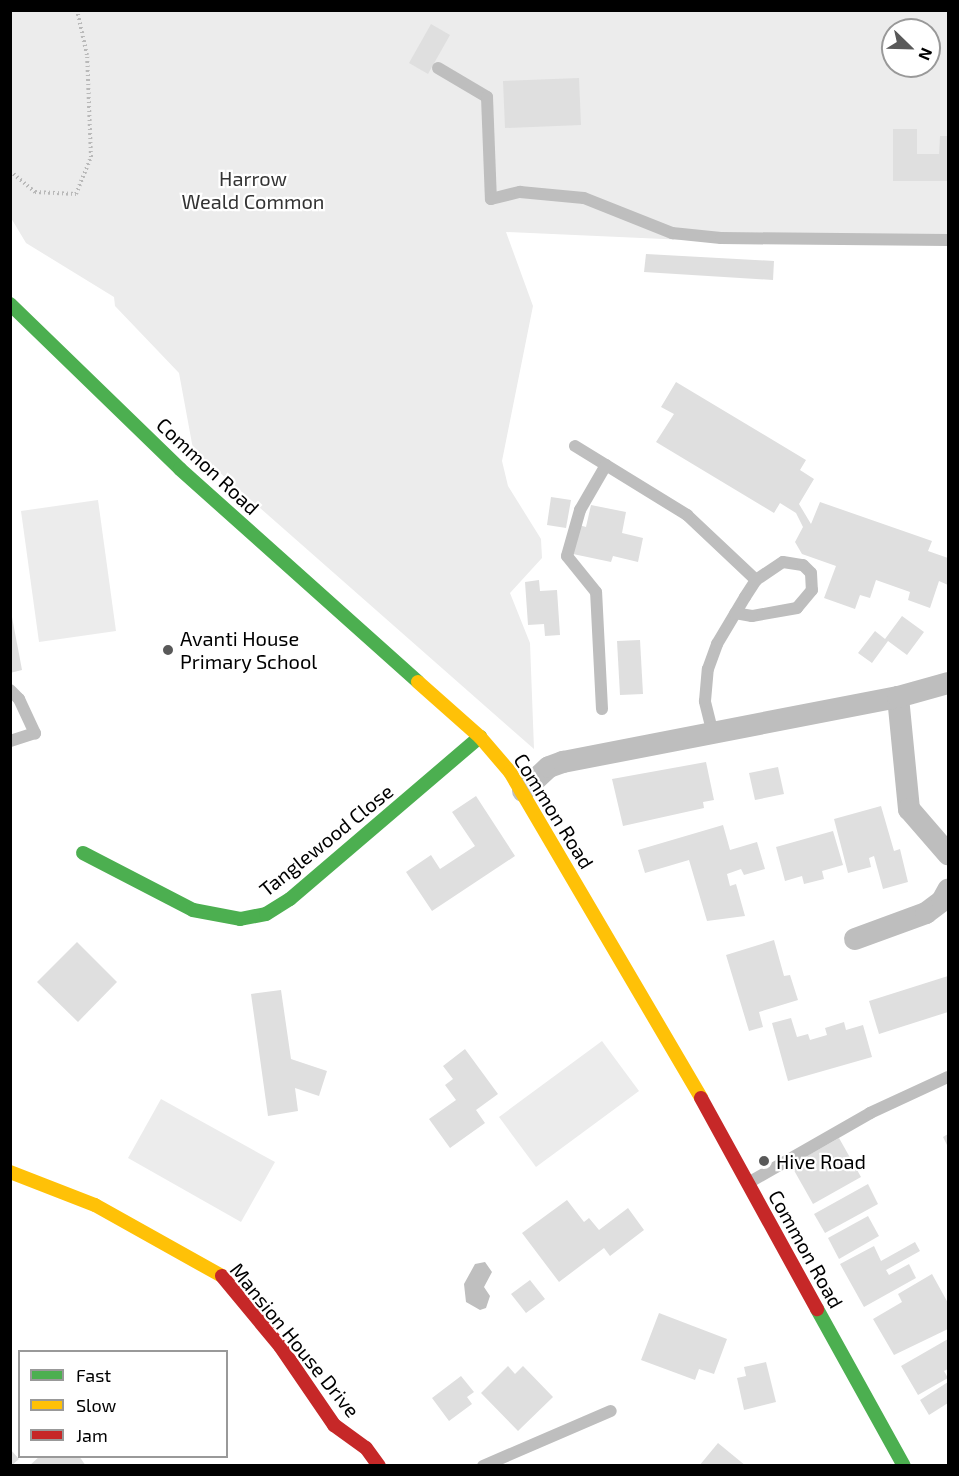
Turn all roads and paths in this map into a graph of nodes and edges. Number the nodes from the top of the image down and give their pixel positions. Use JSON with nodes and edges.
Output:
{"nodes":[{"id":1,"x":77,"y":10,"type":"edge"},
{"id":2,"x":438,"y":68,"type":"dead end"},
{"id":3,"x":10,"y":171,"type":"edge"},
{"id":4,"x":948,"y":240,"type":"edge"},
{"id":5,"x":10,"y":304,"type":"edge"},
{"id":6,"x":575,"y":446,"type":"dead end"},
{"id":7,"x":606,"y":465,"type":"junction"},
{"id":8,"x":756,"y":580,"type":"junction"},
{"id":9,"x":735,"y":613,"type":"junction"},
{"id":10,"x":948,"y":683,"type":"edge"},
{"id":11,"x":10,"y":690,"type":"edge"},
{"id":12,"x":898,"y":697,"type":"junction"},
{"id":13,"x":602,"y":709,"type":"dead end"},
{"id":14,"x":713,"y":734,"type":"junction"},
{"id":15,"x":480,"y":737,"type":"junction"},
{"id":16,"x":10,"y":741,"type":"edge"},
{"id":17,"x":523,"y":790,"type":"junction"},
{"id":18,"x":83,"y":853,"type":"dead end"},
{"id":19,"x":948,"y":855,"type":"edge"},
{"id":20,"x":948,"y":890,"type":"edge"},
{"id":21,"x":855,"y":939,"type":"dead end"},
{"id":22,"x":948,"y":1077,"type":"edge"},
{"id":23,"x":10,"y":1172,"type":"edge"},
{"id":24,"x":747,"y":1184,"type":"junction"},
{"id":25,"x":611,"y":1411,"type":"dead end"},
{"id":26,"x":379,"y":1466,"type":"edge"},
{"id":27,"x":483,"y":1466,"type":"edge"},
{"id":28,"x":904,"y":1466,"type":"edge"}],
"edges":[{"from":1,"to":3,"type":"path"},
{"from":2,"to":4,"type":"lane"},
{"from":5,"to":15,"type":"main road","name":"Common Road"},
{"from":6,"to":7,"type":"lane"},
{"from":7,"to":8,"type":"lane"},
{"from":7,"to":13,"type":"lane"},
{"from":8,"to":9,"type":"lane"},
{"from":8,"to":9,"type":"lane"},
{"from":9,"to":14,"type":"lane"},
{"from":10,"to":12,"type":"street"},
{"from":11,"to":16,"type":"lane"},
{"from":12,"to":14,"type":"street"},
{"from":12,"to":19,"type":"street"},
{"from":14,"to":17,"type":"street"},
{"from":15,"to":17,"type":"main road","name":"Common Road"},
{"from":15,"to":18,"type":"main road","name":"Tanglewood Close"},
{"from":17,"to":24,"type":"main road","name":"Common Road"},
{"from":20,"to":21,"type":"street"},
{"from":22,"to":24,"type":"lane"},
{"from":23,"to":26,"type":"main road","name":"Mansion House Drive"},
{"from":24,"to":28,"type":"main road","name":"Common Road"},
{"from":25,"to":27,"type":"lane"}]}
